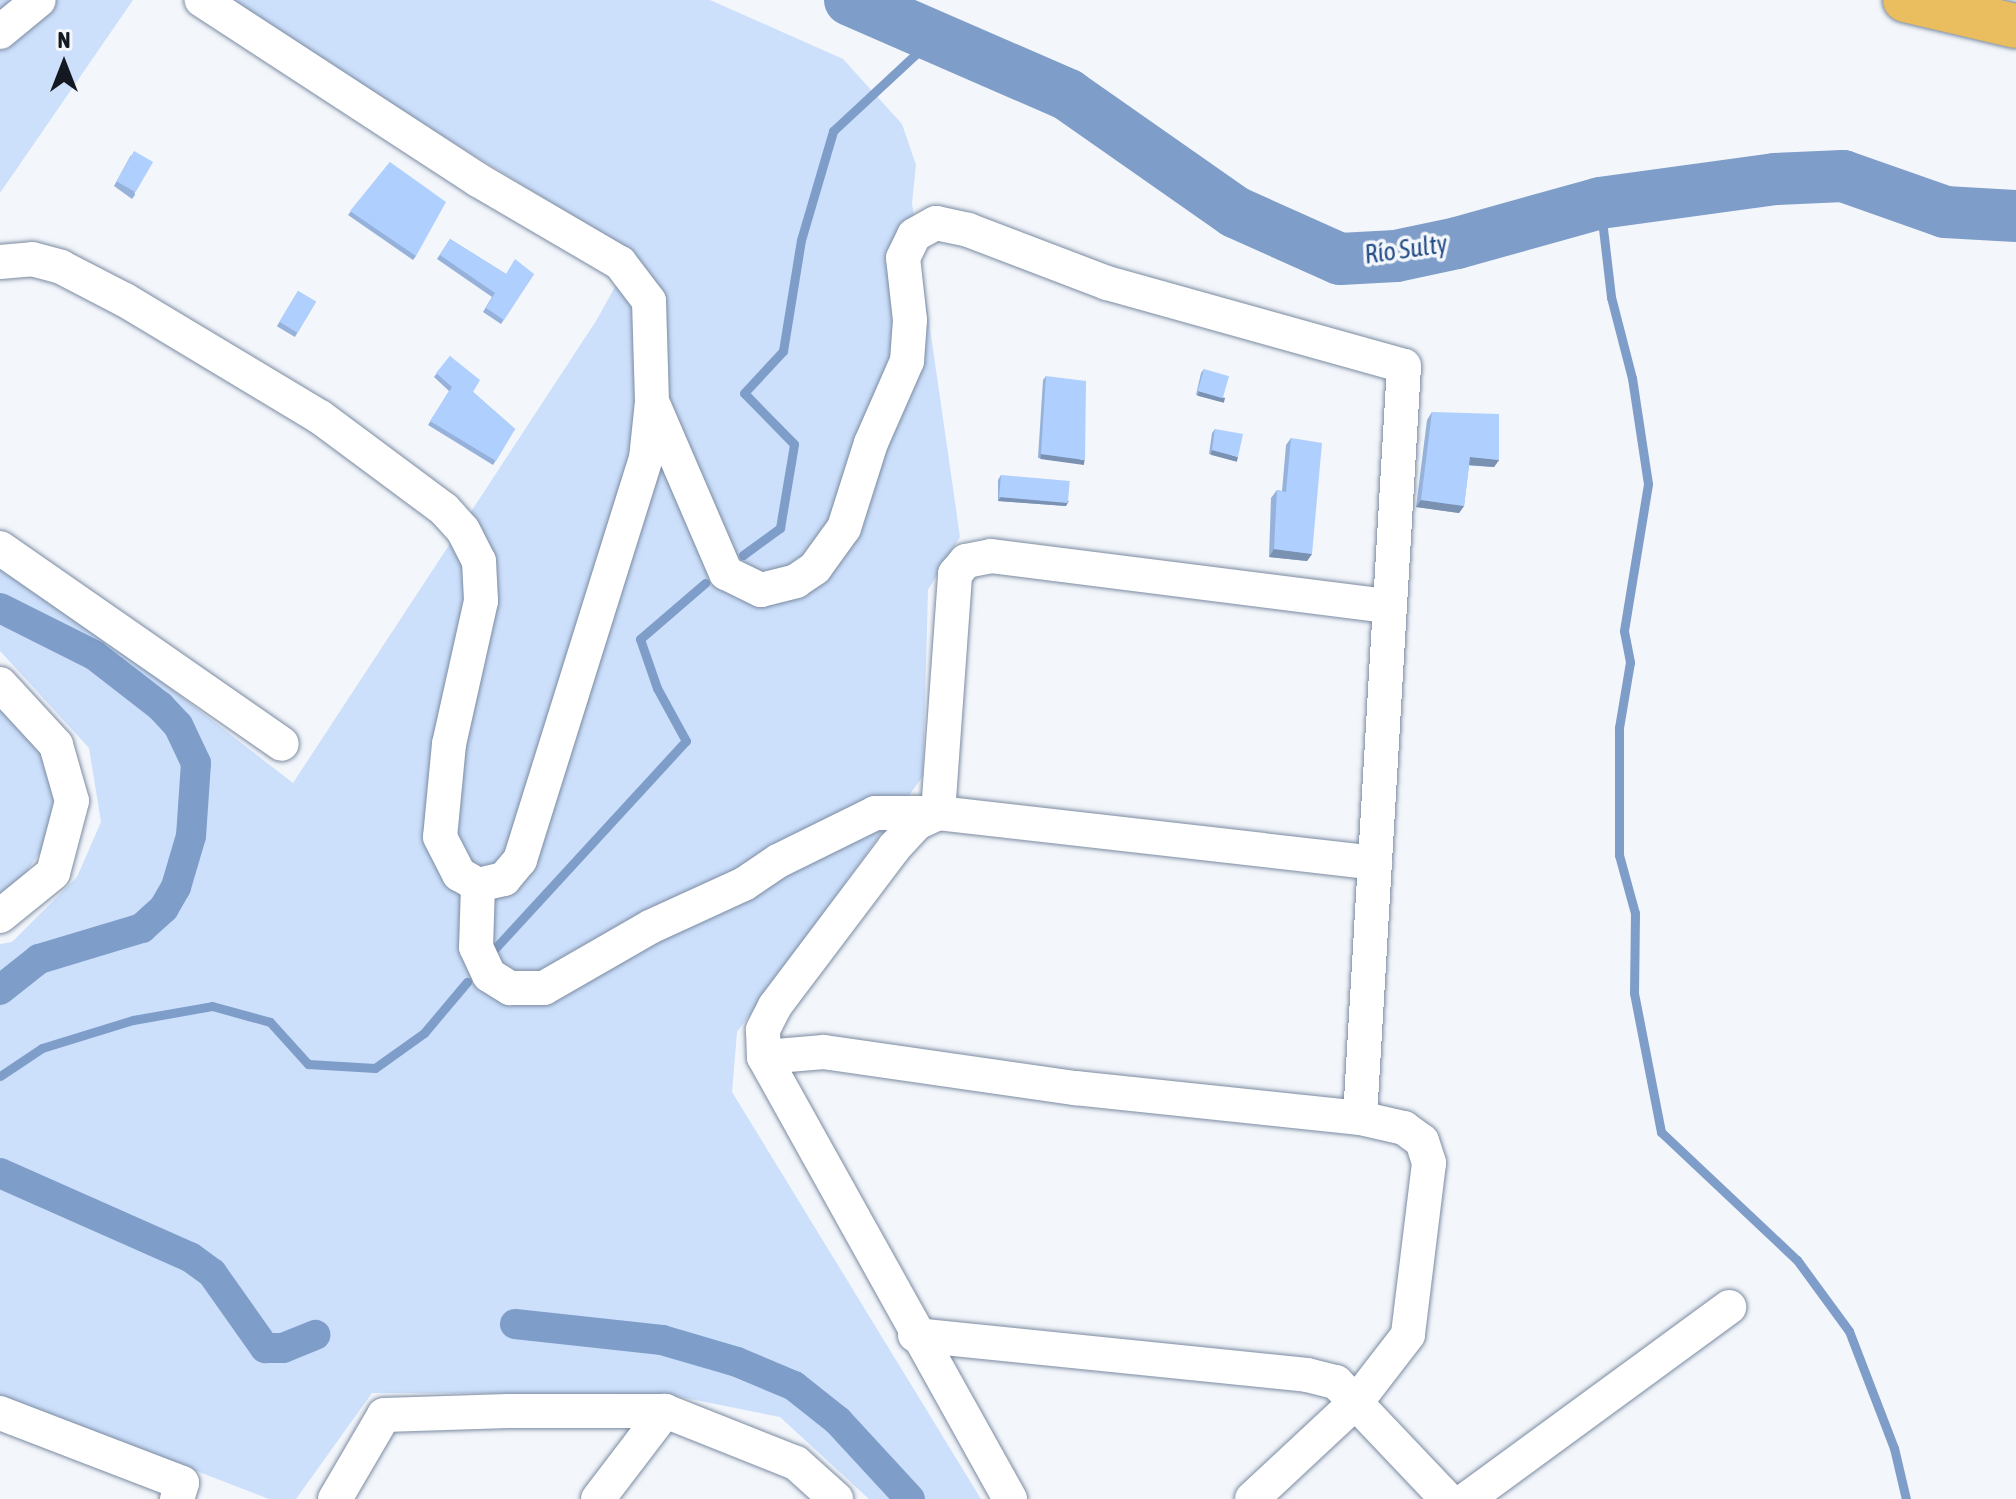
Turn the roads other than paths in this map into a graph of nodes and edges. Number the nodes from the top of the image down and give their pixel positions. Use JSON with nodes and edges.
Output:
{"nodes":[{"id":1,"x":39,"y":0,"type":"edge"},
{"id":2,"x":202,"y":0,"type":"edge"},
{"id":3,"x":1905,"y":0,"type":"edge"},
{"id":4,"x":2016,"y":26,"type":"edge"},
{"id":5,"x":0,"y":32,"type":"edge"},
{"id":6,"x":0,"y":262,"type":"edge"},
{"id":7,"x":652,"y":402,"type":"junction"},
{"id":8,"x":0,"y":548,"type":"edge"},
{"id":9,"x":1389,"y":606,"type":"junction"},
{"id":10,"x":0,"y":684,"type":"edge"},
{"id":11,"x":282,"y":744,"type":"dead end"},
{"id":12,"x":938,"y":813,"type":"junction"},
{"id":13,"x":1375,"y":863,"type":"junction"},
{"id":14,"x":478,"y":885,"type":"junction"},
{"id":15,"x":0,"y":916,"type":"edge"},
{"id":16,"x":764,"y":1057,"type":"junction"},
{"id":17,"x":1360,"y":1118,"type":"junction"},
{"id":18,"x":1729,"y":1307,"type":"dead end"},
{"id":19,"x":915,"y":1335,"type":"junction"},
{"id":20,"x":1358,"y":1400,"type":"junction"},
{"id":21,"x":665,"y":1411,"type":"junction"},
{"id":22,"x":0,"y":1413,"type":"edge"},
{"id":23,"x":177,"y":1499,"type":"edge"},
{"id":24,"x":335,"y":1499,"type":"edge"},
{"id":25,"x":598,"y":1499,"type":"edge"},
{"id":26,"x":836,"y":1499,"type":"edge"},
{"id":27,"x":1010,"y":1499,"type":"edge"},
{"id":28,"x":1252,"y":1499,"type":"edge"},
{"id":29,"x":1447,"y":1499,"type":"edge"},
{"id":30,"x":1467,"y":1499,"type":"edge"}],
"edges":[{"from":1,"to":5,"type":"street"},
{"from":2,"to":7,"type":"street"},
{"from":3,"to":4,"type":"highway"},
{"from":6,"to":14,"type":"street"},
{"from":7,"to":9,"type":"street"},
{"from":7,"to":14,"type":"street"},
{"from":8,"to":11,"type":"street"},
{"from":9,"to":12,"type":"street"},
{"from":9,"to":13,"type":"street"},
{"from":10,"to":15,"type":"street"},
{"from":12,"to":13,"type":"street"},
{"from":12,"to":14,"type":"street"},
{"from":12,"to":16,"type":"street"},
{"from":13,"to":17,"type":"street"},
{"from":16,"to":17,"type":"street"},
{"from":16,"to":19,"type":"street"},
{"from":17,"to":20,"type":"street"},
{"from":18,"to":30,"type":"street"},
{"from":19,"to":20,"type":"street"},
{"from":19,"to":27,"type":"street"},
{"from":20,"to":28,"type":"street"},
{"from":20,"to":29,"type":"street"},
{"from":21,"to":24,"type":"street"},
{"from":21,"to":25,"type":"street"},
{"from":21,"to":26,"type":"street"},
{"from":22,"to":23,"type":"street"}]}
